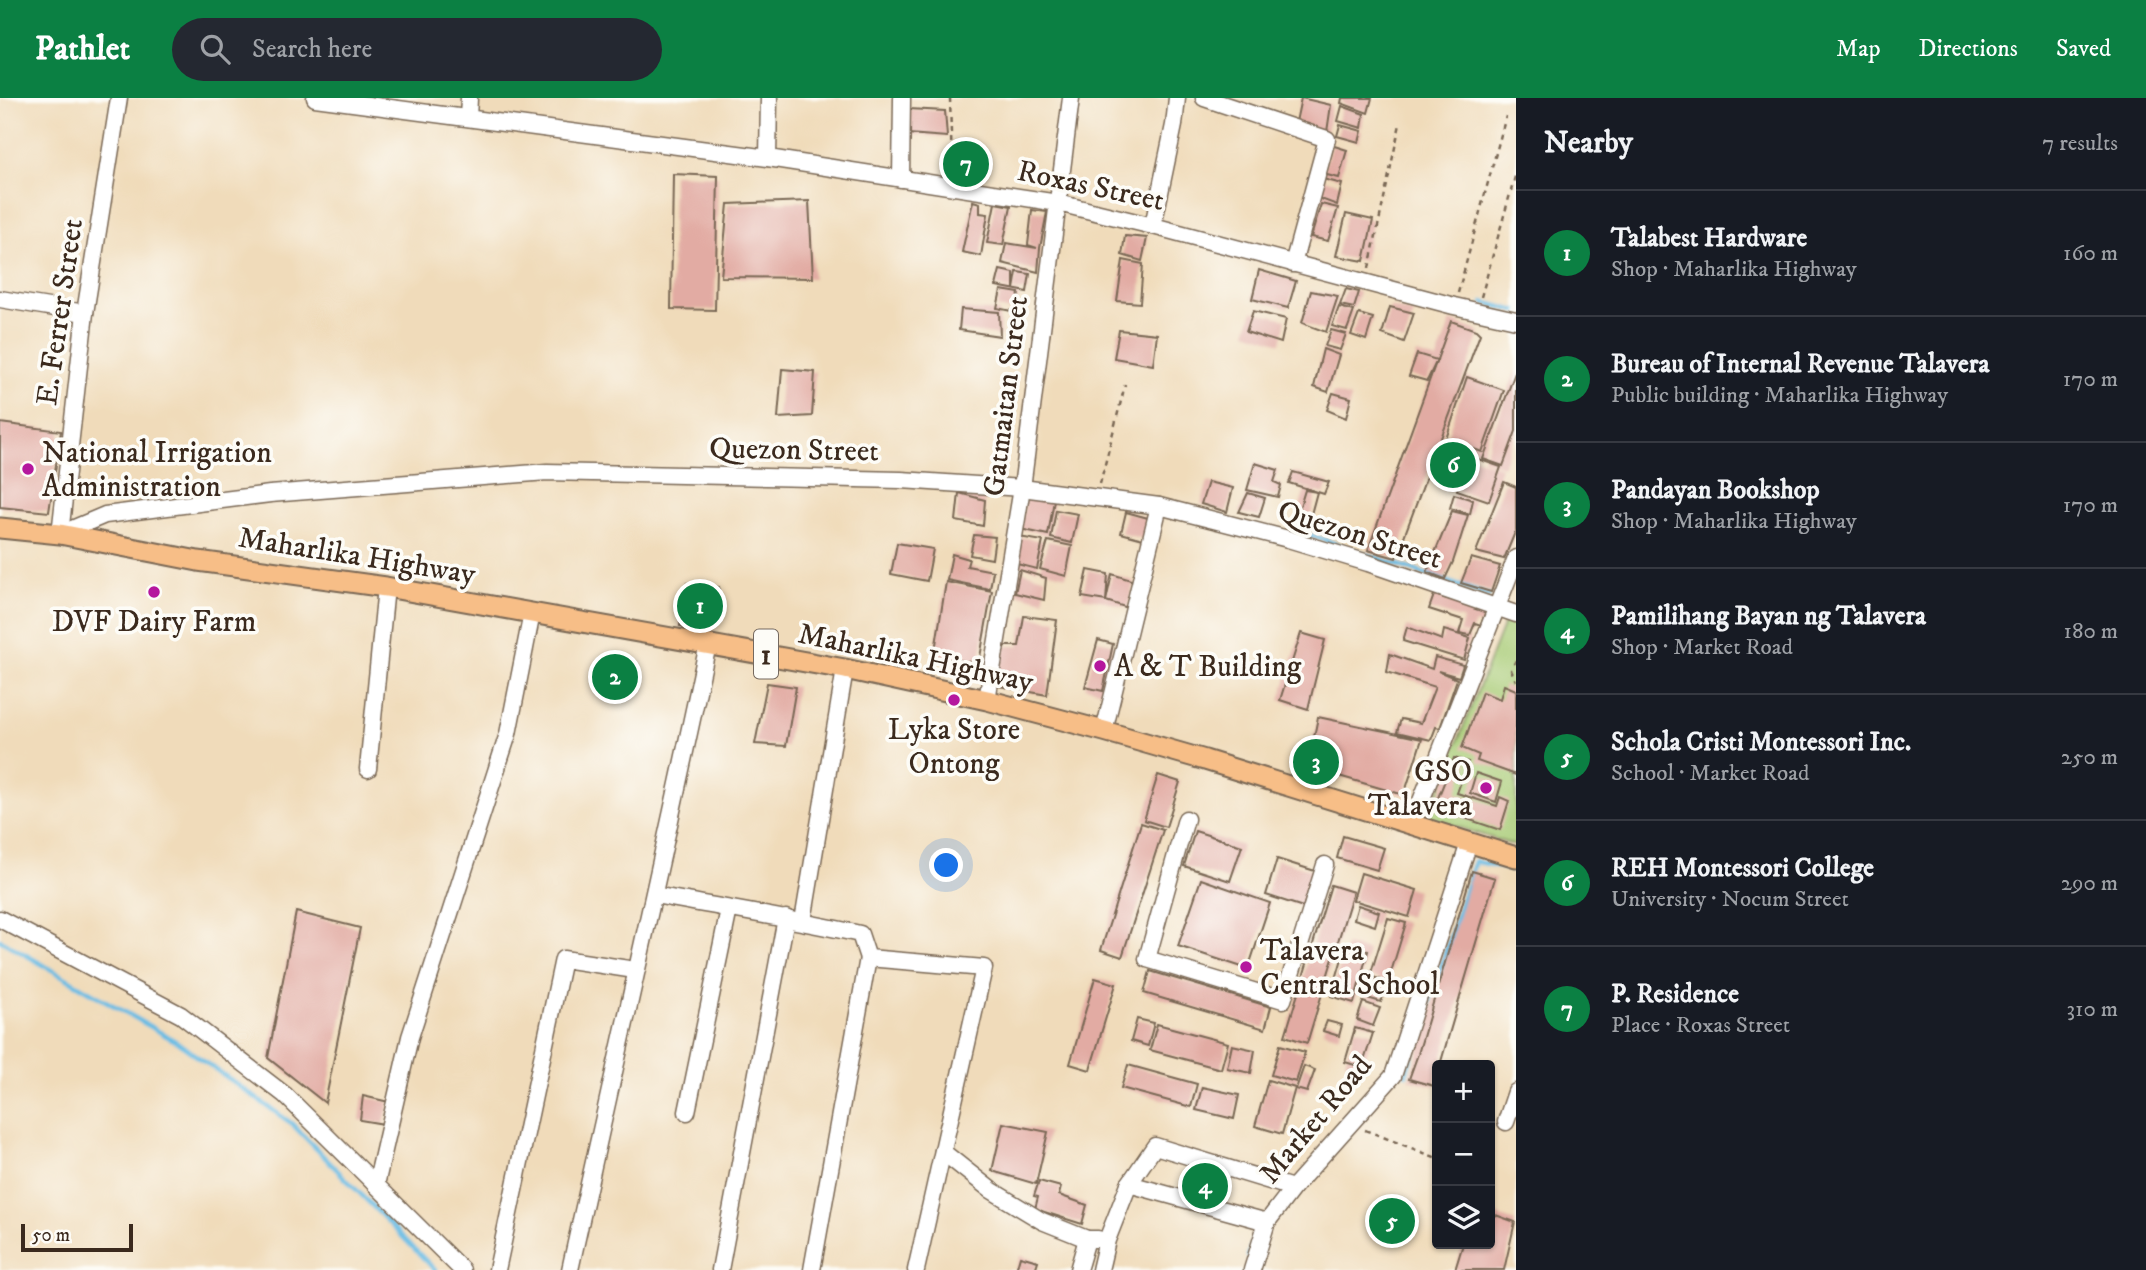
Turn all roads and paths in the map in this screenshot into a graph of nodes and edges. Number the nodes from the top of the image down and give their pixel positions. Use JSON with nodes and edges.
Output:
{"nodes":[{"id":1,"x":119,"y":98,"type":"edge"},
{"id":2,"x":322,"y":98,"type":"edge"},
{"id":3,"x":469,"y":98,"type":"edge"},
{"id":4,"x":769,"y":98,"type":"edge"},
{"id":5,"x":902,"y":98,"type":"edge"},
{"id":6,"x":950,"y":98,"type":"edge"},
{"id":7,"x":1071,"y":98,"type":"edge"},
{"id":8,"x":1177,"y":98,"type":"edge"},
{"id":9,"x":1204,"y":98,"type":"edge"},
{"id":10,"x":1506,"y":116,"type":"dead end"},
{"id":11,"x":468,"y":118,"type":"junction"},
{"id":12,"x":1400,"y":124,"type":"dead end"},
{"id":13,"x":768,"y":158,"type":"junction"},
{"id":14,"x":1516,"y":173,"type":"edge"},
{"id":15,"x":901,"y":179,"type":"junction"},
{"id":16,"x":953,"y":187,"type":"junction"},
{"id":17,"x":1058,"y":204,"type":"junction"},
{"id":18,"x":1153,"y":226,"type":"junction"},
{"id":19,"x":1293,"y":264,"type":"junction"},
{"id":20,"x":1366,"y":282,"type":"junction"},
{"id":21,"x":0,"y":299,"type":"edge"},
{"id":22,"x":1454,"y":306,"type":"junction"},
{"id":23,"x":1477,"y":311,"type":"junction"},
{"id":24,"x":85,"y":313,"type":"junction"},
{"id":25,"x":1516,"y":320,"type":"edge"},
{"id":26,"x":1125,"y":386,"type":"dead end"},
{"id":27,"x":1022,"y":488,"type":"junction"},
{"id":28,"x":1097,"y":498,"type":"junction"},
{"id":29,"x":1159,"y":506,"type":"junction"},
{"id":30,"x":0,"y":528,"type":"edge"},
{"id":31,"x":60,"y":534,"type":"junction"},
{"id":32,"x":1516,"y":558,"type":"edge"},
{"id":33,"x":386,"y":587,"type":"junction"},
{"id":34,"x":1496,"y":607,"type":"junction"},
{"id":35,"x":532,"y":613,"type":"junction"},
{"id":36,"x":1516,"y":614,"type":"edge"},
{"id":37,"x":1124,"y":618,"type":"dead end"},
{"id":38,"x":708,"y":644,"type":"junction"},
{"id":39,"x":1516,"y":660,"type":"edge"},
{"id":40,"x":845,"y":668,"type":"junction"},
{"id":41,"x":1516,"y":681,"type":"edge"},
{"id":42,"x":987,"y":700,"type":"junction"},
{"id":43,"x":1100,"y":730,"type":"junction"},
{"id":44,"x":368,"y":769,"type":"dead end"},
{"id":45,"x":1186,"y":820,"type":"dead end"},
{"id":46,"x":1412,"y":824,"type":"junction"},
{"id":47,"x":1469,"y":843,"type":"junction"},
{"id":48,"x":1516,"y":857,"type":"edge"},
{"id":49,"x":1325,"y":865,"type":"dead end"},
{"id":50,"x":655,"y":895,"type":"junction"},
{"id":51,"x":729,"y":909,"type":"junction"},
{"id":52,"x":786,"y":918,"type":"junction"},
{"id":53,"x":0,"y":919,"type":"edge"},
{"id":54,"x":803,"y":921,"type":"junction"},
{"id":55,"x":869,"y":958,"type":"junction"},
{"id":56,"x":635,"y":970,"type":"junction"},
{"id":57,"x":1516,"y":1092,"type":"edge"},
{"id":58,"x":687,"y":1112,"type":"dead end"},
{"id":59,"x":1506,"y":1122,"type":"dead end"},
{"id":60,"x":1352,"y":1124,"type":"junction"},
{"id":61,"x":943,"y":1152,"type":"junction"},
{"id":62,"x":1432,"y":1156,"type":"edge"},
{"id":63,"x":1129,"y":1184,"type":"junction"},
{"id":64,"x":376,"y":1185,"type":"junction"},
{"id":65,"x":1293,"y":1188,"type":"junction"},
{"id":66,"x":1267,"y":1222,"type":"junction"},
{"id":67,"x":1087,"y":1239,"type":"junction"},
{"id":68,"x":1107,"y":1240,"type":"junction"},
{"id":69,"x":501,"y":1267,"type":"edge"},
{"id":70,"x":462,"y":1270,"type":"edge"},
{"id":71,"x":570,"y":1270,"type":"edge"},
{"id":72,"x":720,"y":1270,"type":"edge"},
{"id":73,"x":812,"y":1270,"type":"edge"},
{"id":74,"x":916,"y":1270,"type":"edge"},
{"id":75,"x":1079,"y":1270,"type":"edge"},
{"id":76,"x":1100,"y":1270,"type":"edge"},
{"id":77,"x":1252,"y":1270,"type":"edge"}],
"edges":[{"from":1,"to":24,"type":"street","name":"E. Ferrer Street"},
{"from":2,"to":11,"type":"street","name":"Roxas Street"},
{"from":3,"to":11,"type":"street"},
{"from":4,"to":13,"type":"street"},
{"from":5,"to":15,"type":"street"},
{"from":6,"to":16,"type":"path"},
{"from":7,"to":17,"type":"street","name":"Gatmaitan Street"},
{"from":8,"to":18,"type":"street"},
{"from":9,"to":19,"type":"street"},
{"from":10,"to":22,"type":"path"},
{"from":11,"to":13,"type":"street","name":"Roxas Street"},
{"from":12,"to":20,"type":"path"},
{"from":13,"to":15,"type":"street","name":"Roxas Street"},
{"from":14,"to":23,"type":"path"},
{"from":15,"to":16,"type":"street","name":"Roxas Street"},
{"from":16,"to":17,"type":"street","name":"Roxas Street"},
{"from":17,"to":18,"type":"street","name":"Roxas Street"},
{"from":17,"to":27,"type":"street","name":"Gatmaitan Street"},
{"from":18,"to":19,"type":"street","name":"Roxas Street"},
{"from":19,"to":20,"type":"street","name":"Roxas Street"},
{"from":20,"to":22,"type":"street","name":"Roxas Street"},
{"from":21,"to":24,"type":"street"},
{"from":22,"to":23,"type":"street","name":"Roxas Street"},
{"from":23,"to":25,"type":"street","name":"Roxas Street"},
{"from":24,"to":31,"type":"street","name":"E. Ferrer Street"},
{"from":26,"to":28,"type":"path"},
{"from":27,"to":28,"type":"street","name":"Quezon Street"},
{"from":27,"to":31,"type":"street","name":"Quezon Street"},
{"from":27,"to":42,"type":"street","name":"Gatmaitan Street"},
{"from":28,"to":29,"type":"street","name":"Quezon Street"},
{"from":29,"to":34,"type":"street","name":"Quezon Street"},
{"from":29,"to":43,"type":"street"},
{"from":30,"to":31,"type":"main road","name":"Maharlika Highway","number":"1"},
{"from":31,"to":33,"type":"main road","name":"Maharlika Highway","number":"1"},
{"from":32,"to":34,"type":"street"},
{"from":33,"to":35,"type":"main road","name":"Maharlika Highway","number":"1"},
{"from":33,"to":44,"type":"street"},
{"from":34,"to":36,"type":"street","name":"Quezon Street"},
{"from":34,"to":46,"type":"street"},
{"from":35,"to":38,"type":"main road","name":"Maharlika Highway","number":"1"},
{"from":35,"to":64,"type":"street"},
{"from":37,"to":43,"type":"street"},
{"from":38,"to":40,"type":"main road","name":"Maharlika Highway","number":"1"},
{"from":38,"to":50,"type":"street"},
{"from":39,"to":41,"type":"path"},
{"from":40,"to":42,"type":"main road","name":"Maharlika Highway","number":"1"},
{"from":40,"to":54,"type":"street"},
{"from":42,"to":43,"type":"main road","name":"Maharlika Highway","number":"1"},
{"from":43,"to":46,"type":"main road","name":"Maharlika Highway","number":"1"},
{"from":45,"to":49,"type":"street"},
{"from":46,"to":47,"type":"main road","name":"Maharlika Highway","number":"1"},
{"from":47,"to":48,"type":"main road","name":"Maharlika Highway","number":"1"},
{"from":47,"to":60,"type":"street","name":"Market Road"},
{"from":50,"to":51,"type":"street"},
{"from":50,"to":56,"type":"street"},
{"from":51,"to":52,"type":"street"},
{"from":51,"to":58,"type":"street"},
{"from":52,"to":54,"type":"street"},
{"from":52,"to":72,"type":"street"},
{"from":53,"to":64,"type":"street"},
{"from":54,"to":55,"type":"street"},
{"from":55,"to":61,"type":"street"},
{"from":55,"to":73,"type":"street"},
{"from":56,"to":69,"type":"street"},
{"from":56,"to":71,"type":"street"},
{"from":57,"to":59,"type":"street"},
{"from":60,"to":62,"type":"path"},
{"from":60,"to":65,"type":"street","name":"Market Road"},
{"from":61,"to":67,"type":"street"},
{"from":61,"to":74,"type":"street"},
{"from":63,"to":65,"type":"street"},
{"from":63,"to":66,"type":"street"},
{"from":63,"to":68,"type":"street"},
{"from":64,"to":70,"type":"street"},
{"from":65,"to":66,"type":"street","name":"Market Road"},
{"from":66,"to":77,"type":"street","name":"Market Road"},
{"from":67,"to":68,"type":"street"},
{"from":67,"to":75,"type":"street"},
{"from":68,"to":76,"type":"street"}]}
